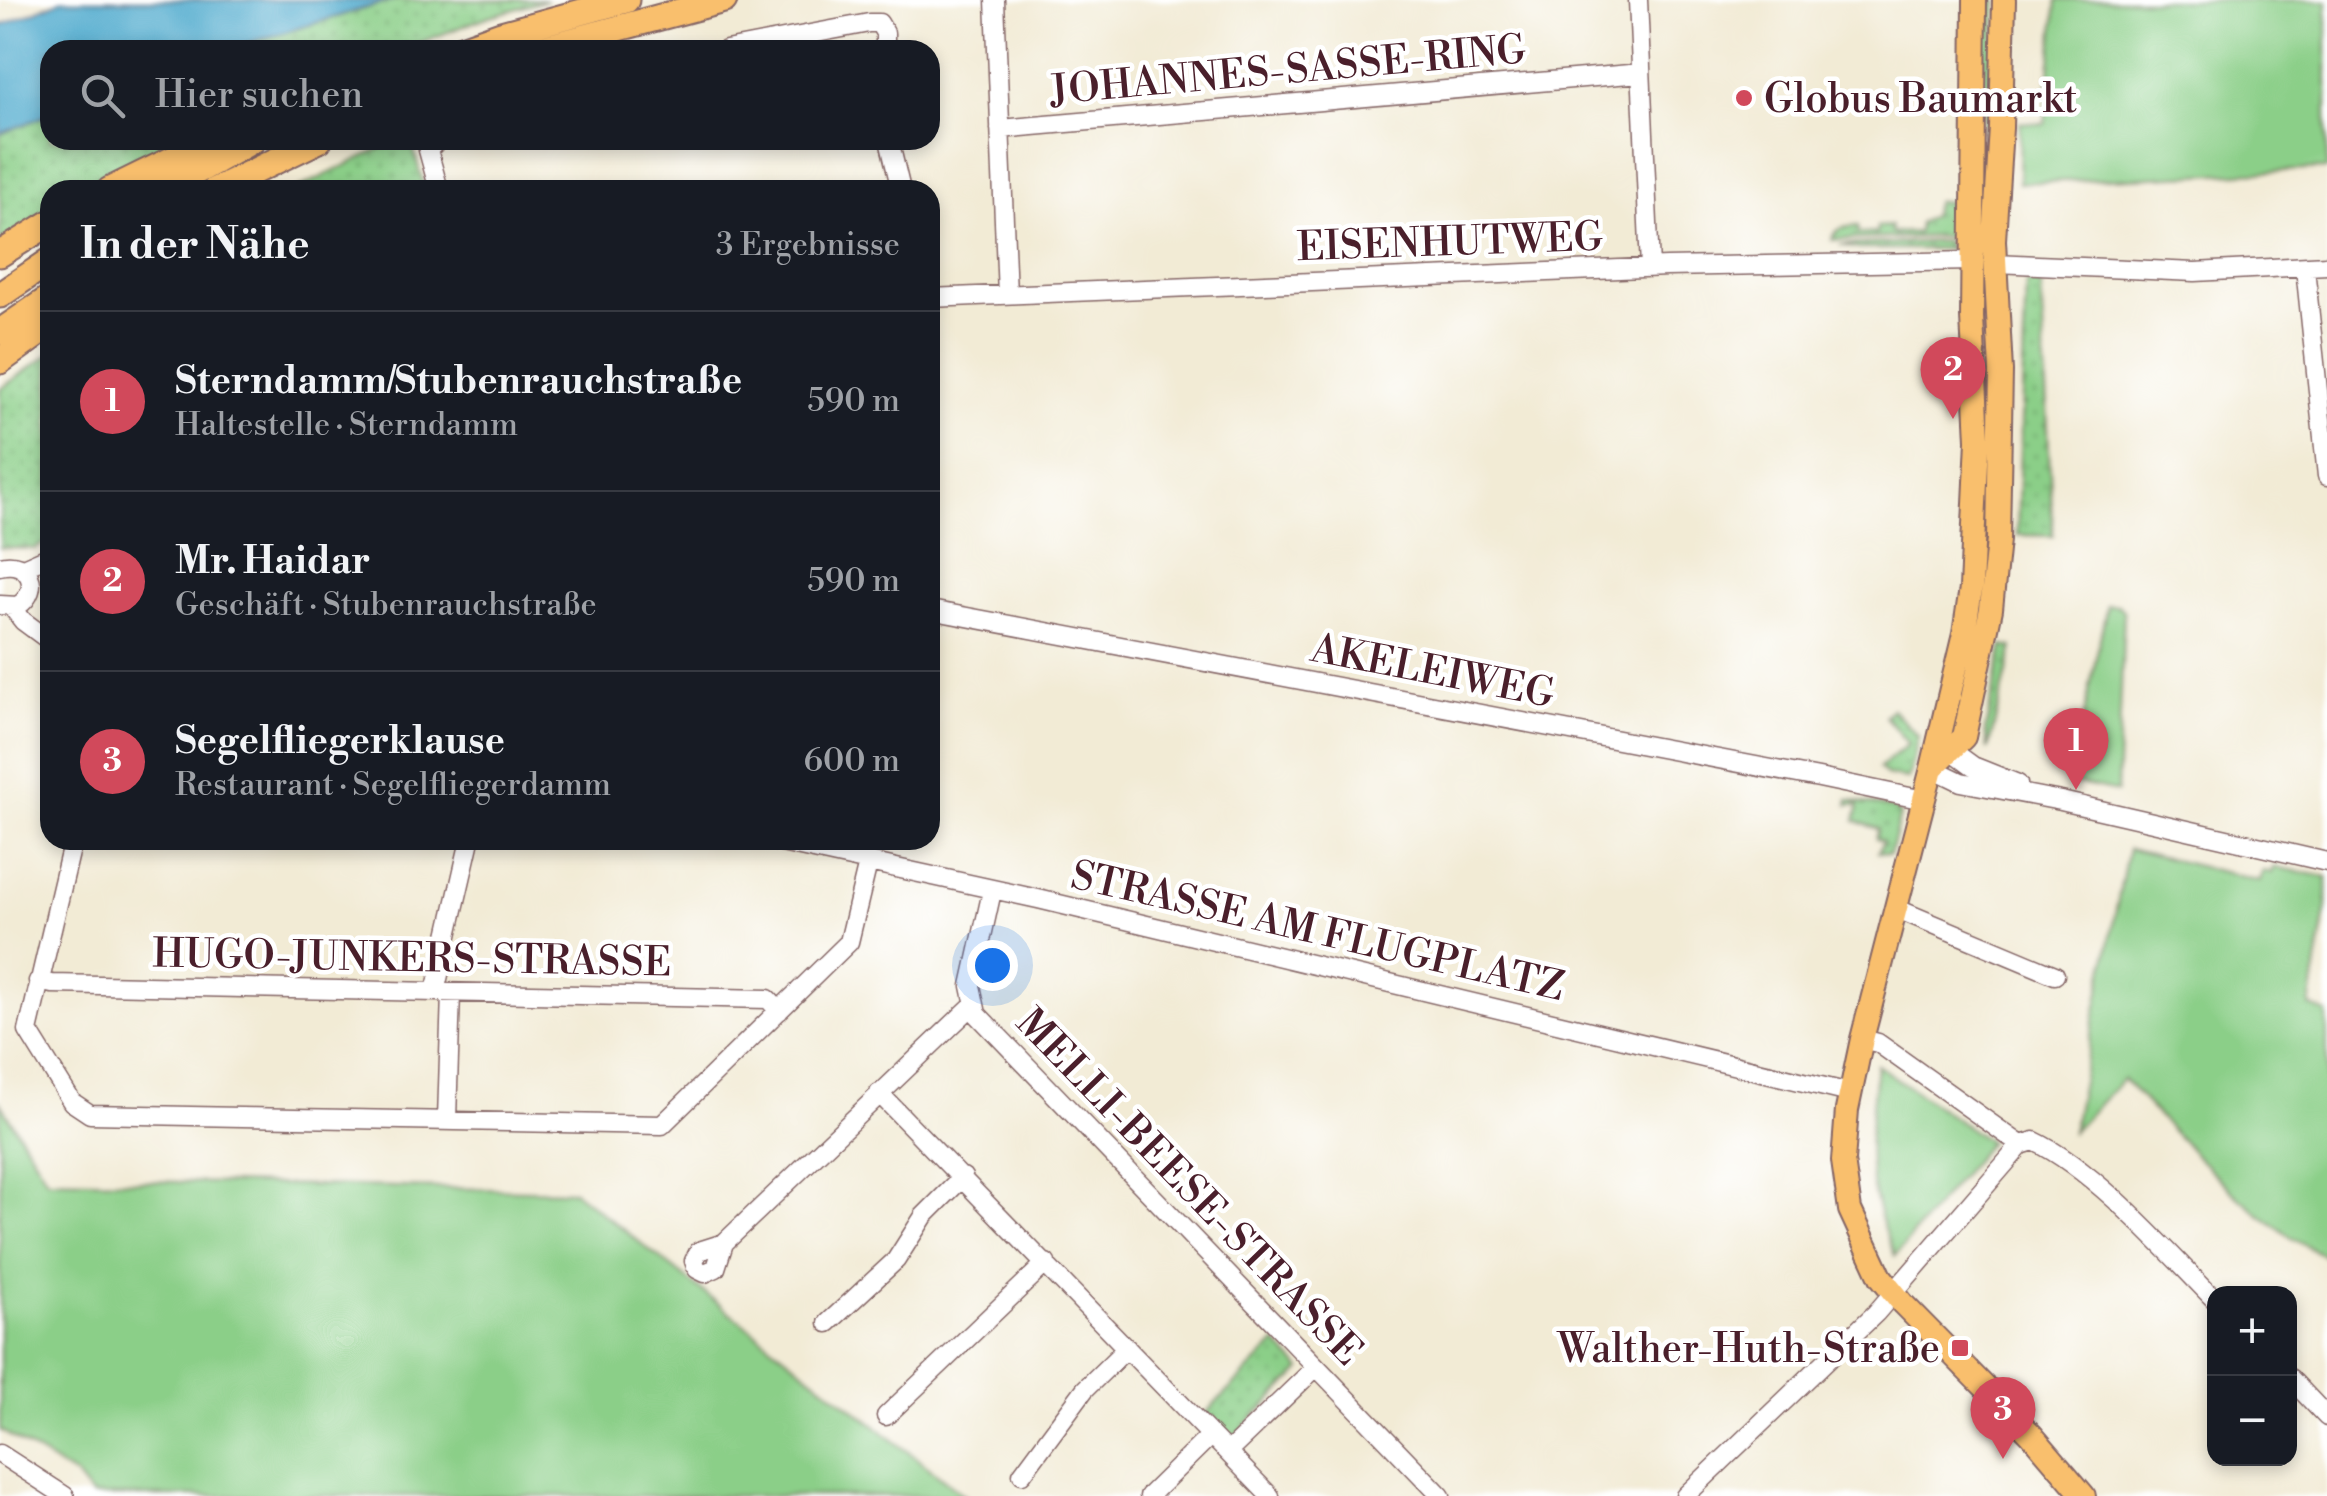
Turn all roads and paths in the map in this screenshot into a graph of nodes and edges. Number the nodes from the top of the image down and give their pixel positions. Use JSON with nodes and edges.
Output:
{"nodes":[{"id":1,"x":626,"y":0,"type":"edge"},
{"id":2,"x":724,"y":0,"type":"edge"},
{"id":3,"x":995,"y":0,"type":"edge"},
{"id":4,"x":1638,"y":0,"type":"edge"},
{"id":5,"x":1976,"y":0,"type":"edge"},
{"id":6,"x":2004,"y":0,"type":"edge"},
{"id":7,"x":484,"y":40,"type":"edge"},
{"id":8,"x":572,"y":40,"type":"edge"},
{"id":9,"x":777,"y":40,"type":"edge"},
{"id":10,"x":885,"y":40,"type":"edge"},
{"id":11,"x":1642,"y":73,"type":"junction"},
{"id":12,"x":1000,"y":128,"type":"junction"},
{"id":13,"x":192,"y":150,"type":"edge"},
{"id":14,"x":236,"y":150,"type":"edge"},
{"id":15,"x":301,"y":150,"type":"edge"},
{"id":16,"x":428,"y":150,"type":"edge"},
{"id":17,"x":891,"y":150,"type":"edge"},
{"id":18,"x":130,"y":180,"type":"edge"},
{"id":19,"x":181,"y":180,"type":"edge"},
{"id":20,"x":246,"y":180,"type":"edge"},
{"id":21,"x":436,"y":180,"type":"edge"},
{"id":22,"x":899,"y":180,"type":"edge"},
{"id":23,"x":40,"y":229,"type":"edge"},
{"id":24,"x":0,"y":254,"type":"edge"},
{"id":25,"x":1984,"y":262,"type":"junction"},
{"id":26,"x":2327,"y":266,"type":"edge"},
{"id":27,"x":40,"y":268,"type":"edge"},
{"id":28,"x":1650,"y":268,"type":"junction"},
{"id":29,"x":2305,"y":268,"type":"junction"},
{"id":30,"x":0,"y":295,"type":"edge"},
{"id":31,"x":1006,"y":295,"type":"junction"},
{"id":32,"x":940,"y":298,"type":"edge"},
{"id":33,"x":40,"y":305,"type":"edge"},
{"id":34,"x":0,"y":332,"type":"edge"},
{"id":35,"x":40,"y":332,"type":"edge"},
{"id":36,"x":0,"y":361,"type":"edge"},
{"id":37,"x":2327,"y":476,"type":"edge"},
{"id":38,"x":0,"y":566,"type":"edge"},
{"id":39,"x":40,"y":568,"type":"edge"},
{"id":40,"x":40,"y":574,"type":"edge"},
{"id":41,"x":28,"y":582,"type":"junction"},
{"id":42,"x":6,"y":606,"type":"edge"},
{"id":43,"x":940,"y":612,"type":"edge"},
{"id":44,"x":40,"y":615,"type":"edge"},
{"id":45,"x":40,"y":634,"type":"edge"},
{"id":46,"x":1951,"y":750,"type":"junction"},
{"id":47,"x":1932,"y":768,"type":"junction"},
{"id":48,"x":1924,"y":800,"type":"junction"},
{"id":49,"x":2060,"y":800,"type":"junction"},
{"id":50,"x":71,"y":850,"type":"edge"},
{"id":51,"x":468,"y":850,"type":"edge"},
{"id":52,"x":810,"y":850,"type":"edge"},
{"id":53,"x":2327,"y":862,"type":"edge"},
{"id":54,"x":868,"y":864,"type":"junction"},
{"id":55,"x":992,"y":891,"type":"junction"},
{"id":56,"x":1896,"y":908,"type":"junction"},
{"id":57,"x":2055,"y":974,"type":"dead end"},
{"id":58,"x":38,"y":981,"type":"junction"},
{"id":59,"x":443,"y":993,"type":"junction"},
{"id":60,"x":973,"y":1006,"type":"junction"},
{"id":61,"x":779,"y":1011,"type":"junction"},
{"id":62,"x":1862,"y":1039,"type":"junction"},
{"id":63,"x":879,"y":1093,"type":"junction"},
{"id":64,"x":1850,"y":1093,"type":"junction"},
{"id":65,"x":447,"y":1119,"type":"junction"},
{"id":66,"x":2021,"y":1145,"type":"junction"},
{"id":67,"x":963,"y":1177,"type":"junction"},
{"id":68,"x":724,"y":1243,"type":"dead end"},
{"id":69,"x":1046,"y":1263,"type":"junction"},
{"id":70,"x":2207,"y":1293,"type":"edge"},
{"id":71,"x":1894,"y":1294,"type":"junction"},
{"id":72,"x":828,"y":1324,"type":"dead end"},
{"id":73,"x":1127,"y":1348,"type":"junction"},
{"id":74,"x":1316,"y":1367,"type":"junction"},
{"id":75,"x":2297,"y":1385,"type":"edge"},
{"id":76,"x":886,"y":1416,"type":"dead end"},
{"id":77,"x":2327,"y":1417,"type":"edge"},
{"id":78,"x":1212,"y":1436,"type":"junction"},
{"id":79,"x":1228,"y":1452,"type":"junction"},
{"id":80,"x":0,"y":1454,"type":"edge"},
{"id":81,"x":1022,"y":1474,"type":"dead end"},
{"id":82,"x":65,"y":1496,"type":"edge"},
{"id":83,"x":1149,"y":1496,"type":"edge"},
{"id":84,"x":1270,"y":1496,"type":"edge"},
{"id":85,"x":1441,"y":1496,"type":"edge"},
{"id":86,"x":1685,"y":1496,"type":"edge"},
{"id":87,"x":2084,"y":1496,"type":"edge"}],
"edges":[{"from":1,"to":7,"type":"highway"},
{"from":2,"to":8,"type":"highway"},
{"from":3,"to":12,"type":"street","name":"JOHANNES-SASSE-RING"},
{"from":4,"to":11,"type":"street"},
{"from":5,"to":25,"type":"main road"},
{"from":6,"to":25,"type":"main road"},
{"from":9,"to":10,"type":"street"},
{"from":11,"to":12,"type":"street","name":"JOHANNES-SASSE-RING"},
{"from":11,"to":28,"type":"street"},
{"from":12,"to":31,"type":"street","name":"JOHANNES-SASSE-RING"},
{"from":13,"to":18,"type":"highway"},
{"from":14,"to":19,"type":"highway"},
{"from":15,"to":20,"type":"highway"},
{"from":16,"to":21,"type":"street"},
{"from":17,"to":22,"type":"street"},
{"from":23,"to":24,"type":"highway"},
{"from":25,"to":28,"type":"street","name":"EISENHUTWEG"},
{"from":25,"to":29,"type":"street","name":"EISENHUTWEG"},
{"from":25,"to":46,"type":"main road"},
{"from":25,"to":47,"type":"main road"},
{"from":26,"to":29,"type":"street","name":"EISENHUTWEG"},
{"from":27,"to":30,"type":"highway"},
{"from":28,"to":31,"type":"street","name":"EISENHUTWEG"},
{"from":29,"to":37,"type":"street"},
{"from":31,"to":32,"type":"street","name":"EISENHUTWEG"},
{"from":33,"to":34,"type":"highway"},
{"from":35,"to":36,"type":"highway"},
{"from":38,"to":41,"type":"street"},
{"from":39,"to":41,"type":"street"},
{"from":40,"to":41,"type":"street"},
{"from":41,"to":42,"type":"street"},
{"from":41,"to":44,"type":"street"},
{"from":42,"to":45,"type":"street"},
{"from":43,"to":48,"type":"street","name":"AKELEIWEG"},
{"from":46,"to":47,"type":"main road"},
{"from":46,"to":49,"type":"street"},
{"from":47,"to":48,"type":"main road"},
{"from":47,"to":49,"type":"street"},
{"from":48,"to":56,"type":"main road"},
{"from":49,"to":53,"type":"street"},
{"from":50,"to":58,"type":"street"},
{"from":51,"to":59,"type":"street"},
{"from":52,"to":54,"type":"street","name":"STRASSE AM FLUGPLATZ"},
{"from":54,"to":55,"type":"street","name":"STRASSE AM FLUGPLATZ"},
{"from":54,"to":61,"type":"street"},
{"from":55,"to":60,"type":"street","name":"MELLI-BEESE-STRASSE"},
{"from":55,"to":64,"type":"street","name":"STRASSE AM FLUGPLATZ"},
{"from":56,"to":57,"type":"street"},
{"from":56,"to":62,"type":"main road"},
{"from":58,"to":59,"type":"street","name":"HUGO-JUNKERS-STRASSE"},
{"from":58,"to":65,"type":"street"},
{"from":59,"to":61,"type":"street","name":"HUGO-JUNKERS-STRASSE"},
{"from":59,"to":65,"type":"street"},
{"from":60,"to":63,"type":"street"},
{"from":60,"to":74,"type":"street","name":"MELLI-BEESE-STRASSE"},
{"from":61,"to":65,"type":"street"},
{"from":62,"to":64,"type":"main road"},
{"from":62,"to":66,"type":"street"},
{"from":63,"to":67,"type":"street"},
{"from":63,"to":68,"type":"street"},
{"from":64,"to":71,"type":"main road"},
{"from":66,"to":70,"type":"street"},
{"from":66,"to":71,"type":"street"},
{"from":67,"to":69,"type":"street"},
{"from":67,"to":72,"type":"street"},
{"from":69,"to":73,"type":"street"},
{"from":69,"to":76,"type":"street"},
{"from":71,"to":86,"type":"street"},
{"from":71,"to":87,"type":"main road"},
{"from":73,"to":78,"type":"street"},
{"from":73,"to":81,"type":"street"},
{"from":74,"to":79,"type":"street"},
{"from":74,"to":85,"type":"street","name":"MELLI-BEESE-STRASSE"},
{"from":75,"to":77,"type":"street"},
{"from":78,"to":79,"type":"street"},
{"from":78,"to":83,"type":"street"},
{"from":79,"to":84,"type":"street"},
{"from":80,"to":82,"type":"street"}]}
